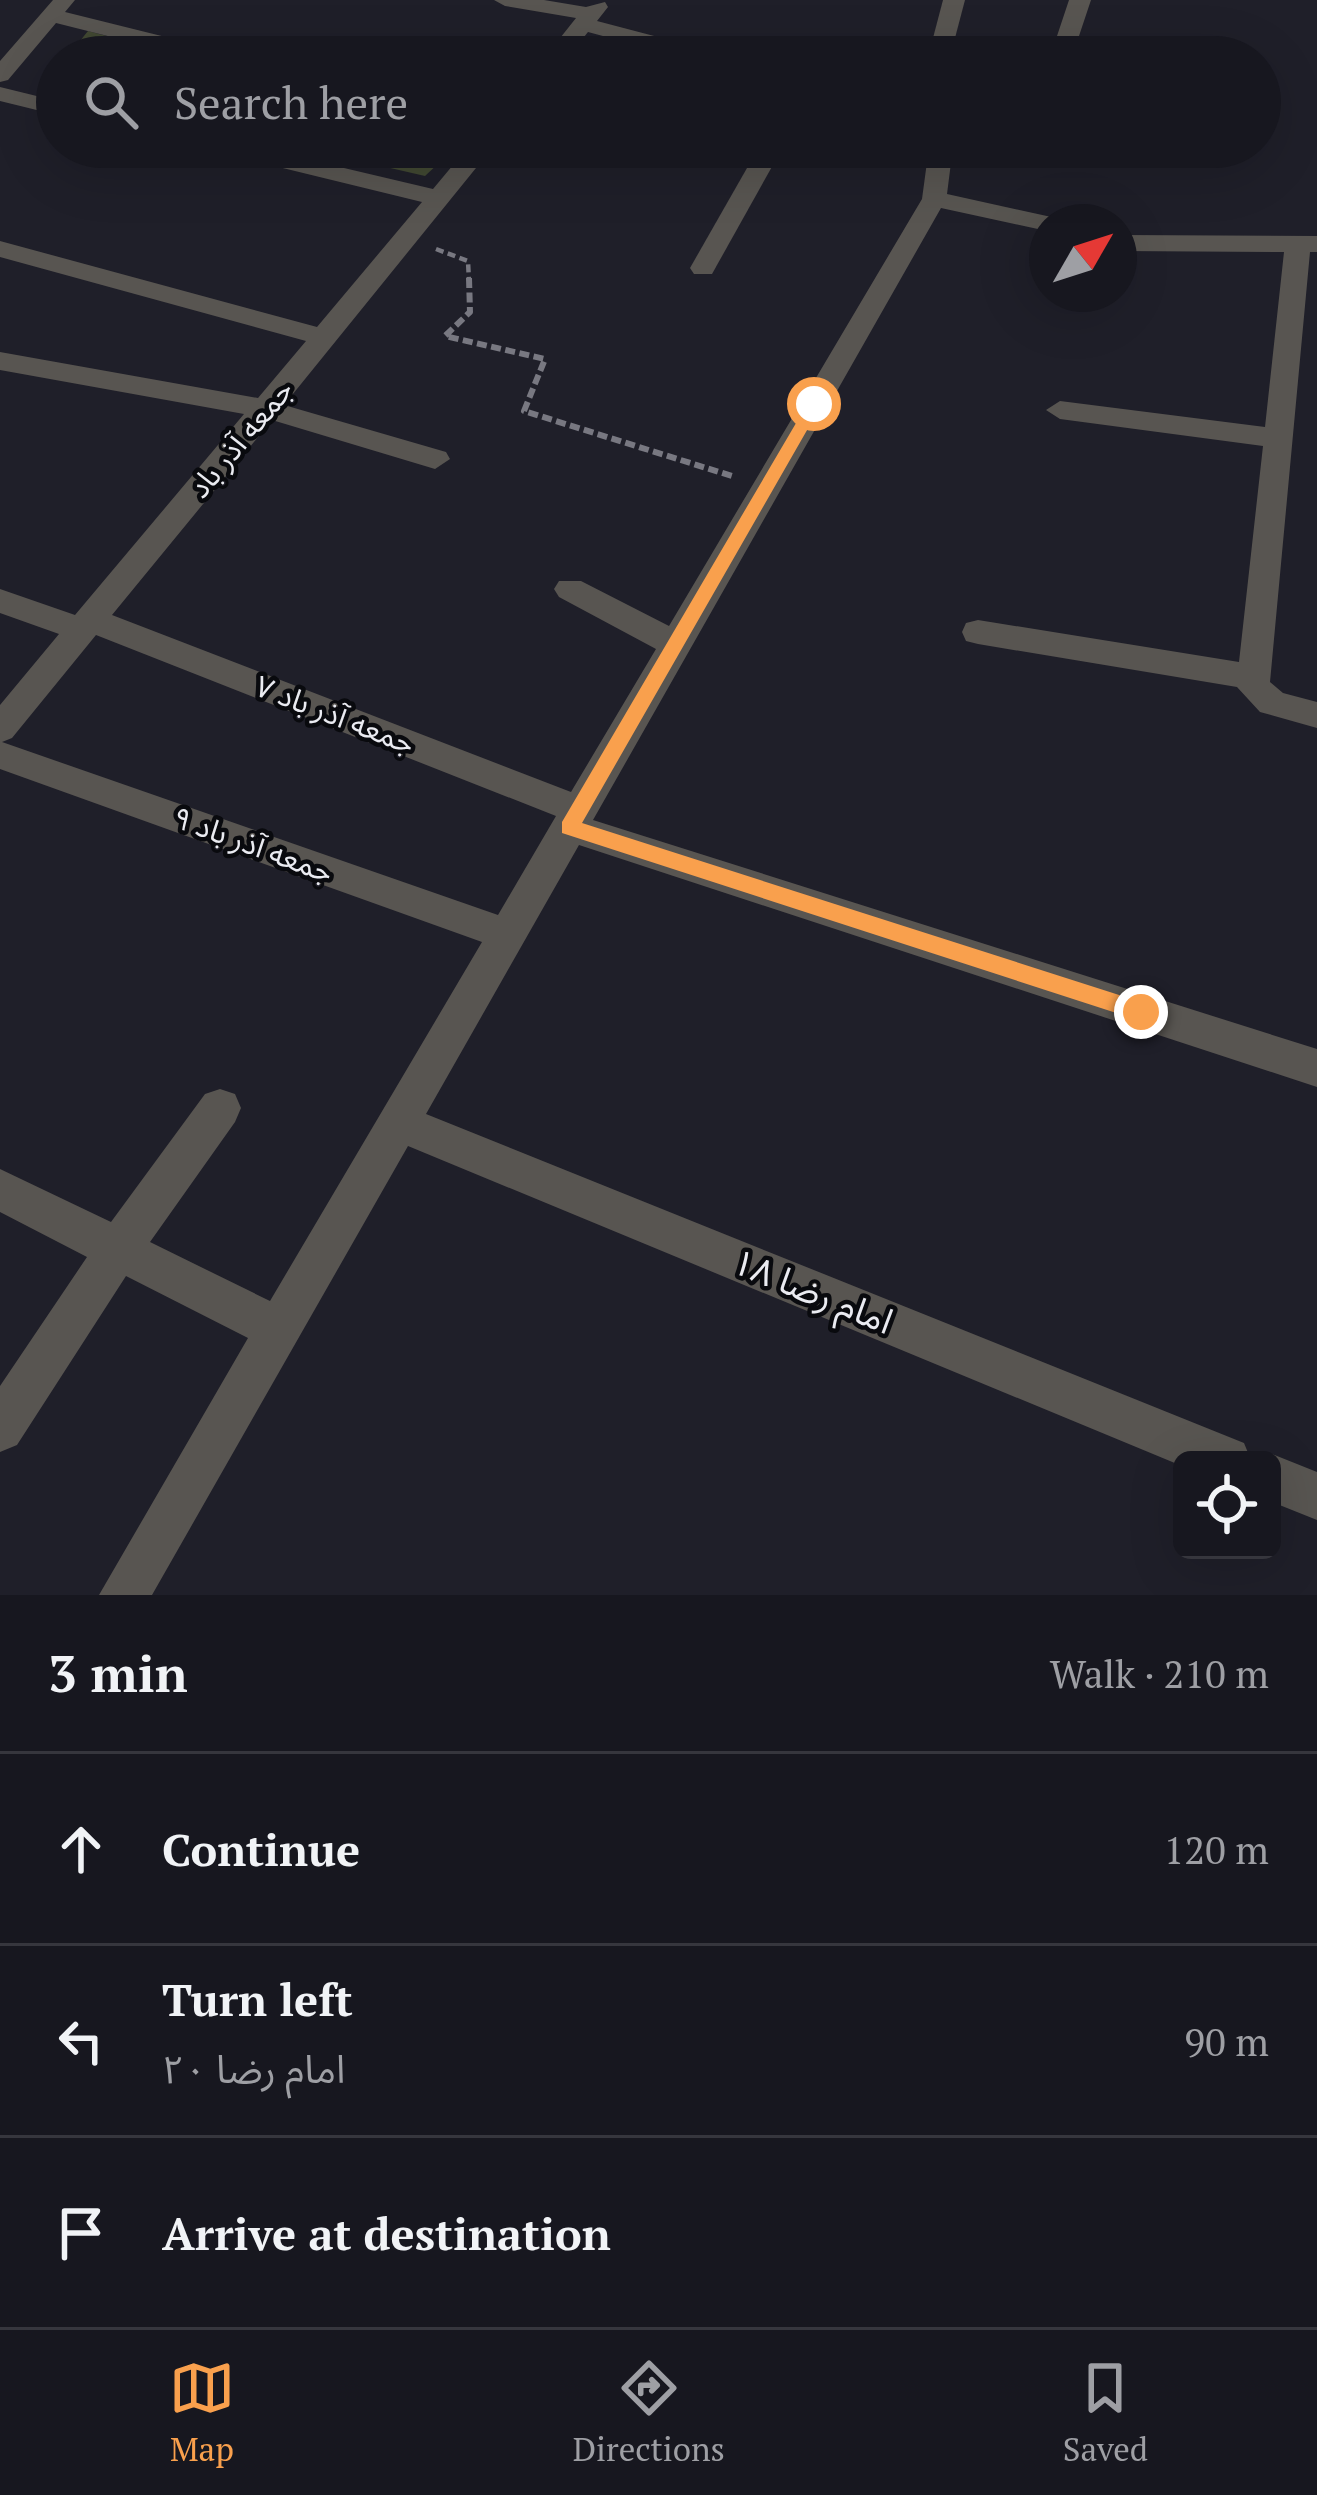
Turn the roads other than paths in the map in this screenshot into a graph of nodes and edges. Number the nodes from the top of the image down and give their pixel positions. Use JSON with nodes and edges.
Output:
{"nodes":[{"id":1,"x":505,"y":0,"type":"edge"},
{"id":2,"x":954,"y":0,"type":"edge"},
{"id":3,"x":1080,"y":0,"type":"edge"},
{"id":4,"x":58,"y":8,"type":"edge"},
{"id":5,"x":593,"y":13,"type":"edge"},
{"id":6,"x":0,"y":35,"type":"edge"},
{"id":7,"x":149,"y":36,"type":"edge"},
{"id":8,"x":574,"y":36,"type":"edge"},
{"id":9,"x":653,"y":36,"type":"edge"},
{"id":10,"x":945,"y":36,"type":"edge"},
{"id":11,"x":1068,"y":36,"type":"edge"},
{"id":12,"x":29,"y":40,"type":"junction"},
{"id":13,"x":0,"y":74,"type":"edge"},
{"id":14,"x":0,"y":94,"type":"edge"},
{"id":15,"x":36,"y":103,"type":"edge"},
{"id":16,"x":314,"y":168,"type":"edge"},
{"id":17,"x":464,"y":168,"type":"edge"},
{"id":18,"x":759,"y":168,"type":"edge"},
{"id":19,"x":938,"y":168,"type":"edge"},
{"id":20,"x":440,"y":198,"type":"junction"},
{"id":21,"x":934,"y":199,"type":"junction"},
{"id":22,"x":1029,"y":220,"type":"edge"},
{"id":23,"x":1137,"y":243,"type":"edge"},
{"id":24,"x":1307,"y":244,"type":"edge"},
{"id":25,"x":0,"y":249,"type":"edge"},
{"id":26,"x":703,"y":268,"type":"dead end"},
{"id":27,"x":324,"y":337,"type":"junction"},
{"id":28,"x":4,"y":362,"type":"edge"},
{"id":29,"x":267,"y":409,"type":"junction"},
{"id":30,"x":1060,"y":410,"type":"dead end"},
{"id":31,"x":1278,"y":438,"type":"junction"},
{"id":32,"x":435,"y":460,"type":"dead end"},
{"id":33,"x":570,"y":589,"type":"dead end"},
{"id":34,"x":0,"y":601,"type":"edge"},
{"id":35,"x":86,"y":625,"type":"junction"},
{"id":36,"x":978,"y":632,"type":"dead end"},
{"id":37,"x":675,"y":644,"type":"junction"},
{"id":38,"x":1253,"y":677,"type":"junction"},
{"id":39,"x":1317,"y":715,"type":"edge"},
{"id":40,"x":0,"y":729,"type":"edge"},
{"id":41,"x":0,"y":754,"type":"edge"},
{"id":42,"x":574,"y":819,"type":"junction"},
{"id":43,"x":507,"y":935,"type":"junction"},
{"id":44,"x":1317,"y":1068,"type":"edge"},
{"id":45,"x":220,"y":1108,"type":"dead end"},
{"id":46,"x":398,"y":1122,"type":"junction"},
{"id":47,"x":0,"y":1190,"type":"edge"},
{"id":48,"x":118,"y":1249,"type":"junction"},
{"id":49,"x":278,"y":1329,"type":"junction"},
{"id":50,"x":0,"y":1428,"type":"edge"},
{"id":51,"x":1206,"y":1451,"type":"edge"},
{"id":52,"x":1281,"y":1482,"type":"edge"},
{"id":53,"x":1317,"y":1496,"type":"edge"},
{"id":54,"x":124,"y":1595,"type":"edge"}],
"edges":[{"from":1,"to":5,"type":"street"},
{"from":2,"to":10,"type":"street"},
{"from":3,"to":11,"type":"street"},
{"from":4,"to":7,"type":"street"},
{"from":4,"to":12,"type":"street"},
{"from":5,"to":8,"type":"street"},
{"from":5,"to":9,"type":"street"},
{"from":6,"to":12,"type":"street"},
{"from":12,"to":13,"type":"street"},
{"from":14,"to":15,"type":"street"},
{"from":16,"to":20,"type":"street"},
{"from":17,"to":20,"type":"street","name":"جمعه آذر باد"},
{"from":18,"to":26,"type":"street"},
{"from":19,"to":21,"type":"street"},
{"from":20,"to":27,"type":"street","name":"جمعه آذر باد"},
{"from":21,"to":22,"type":"street"},
{"from":21,"to":37,"type":"street"},
{"from":23,"to":24,"type":"street"},
{"from":24,"to":31,"type":"street"},
{"from":25,"to":27,"type":"street"},
{"from":27,"to":29,"type":"street","name":"جمعه آذر باد"},
{"from":28,"to":29,"type":"street"},
{"from":29,"to":32,"type":"street"},
{"from":29,"to":35,"type":"street","name":"جمعه آذر باد"},
{"from":30,"to":31,"type":"street"},
{"from":31,"to":38,"type":"street"},
{"from":33,"to":37,"type":"street"},
{"from":34,"to":35,"type":"street","name":"جمعه آذر باد ۷"},
{"from":35,"to":40,"type":"street","name":"جمعه آذر باد"},
{"from":35,"to":42,"type":"street","name":"جمعه آذر باد ۷"},
{"from":36,"to":38,"type":"street"},
{"from":37,"to":42,"type":"street"},
{"from":38,"to":39,"type":"street"},
{"from":41,"to":43,"type":"street","name":"جمعه آذر باد ۹"},
{"from":42,"to":43,"type":"street"},
{"from":42,"to":44,"type":"street","name":"جمعه آذر باد ۷"},
{"from":43,"to":46,"type":"street"},
{"from":45,"to":48,"type":"street"},
{"from":46,"to":49,"type":"street"},
{"from":46,"to":51,"type":"street","name":"امام رضا ۱۸"},
{"from":47,"to":48,"type":"street"},
{"from":48,"to":49,"type":"street"},
{"from":48,"to":50,"type":"street"},
{"from":49,"to":54,"type":"street"},
{"from":52,"to":53,"type":"street"}]}
